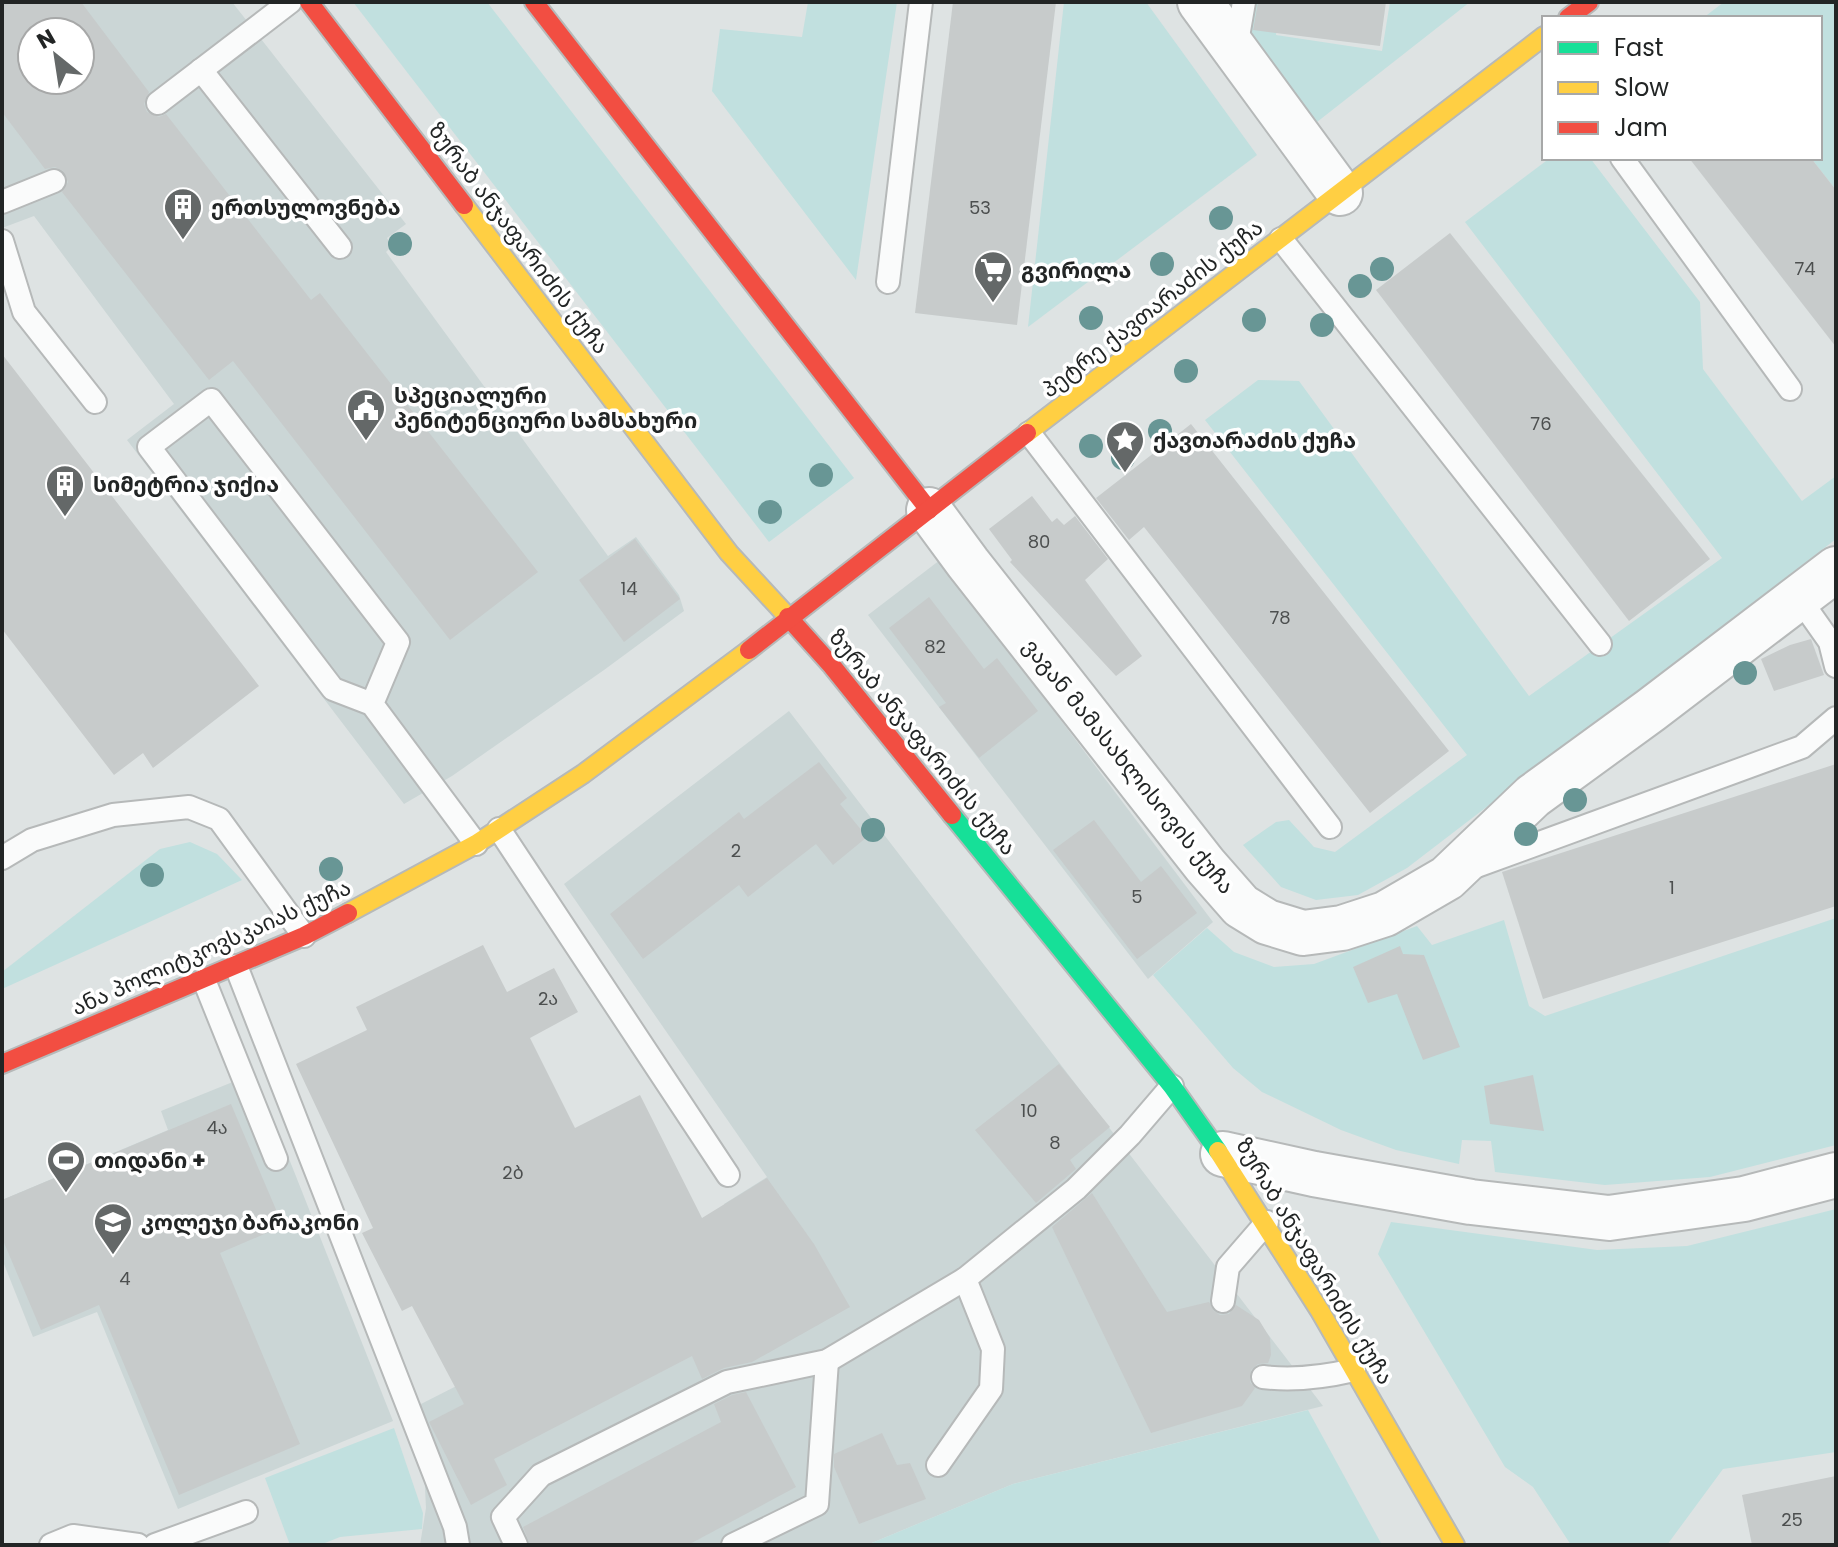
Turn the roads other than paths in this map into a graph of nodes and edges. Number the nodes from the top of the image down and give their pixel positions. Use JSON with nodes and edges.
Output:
{"nodes":[{"id":1,"x":290,"y":2,"type":"edge"},
{"id":2,"x":309,"y":2,"type":"edge"},
{"id":3,"x":534,"y":2,"type":"edge"},
{"id":4,"x":921,"y":2,"type":"edge"},
{"id":5,"x":1200,"y":2,"type":"edge"},
{"id":6,"x":1244,"y":2,"type":"edge"},
{"id":7,"x":1589,"y":2,"type":"edge"},
{"id":8,"x":1571,"y":16,"type":"edge"},
{"id":9,"x":1542,"y":43,"type":"edge"},
{"id":10,"x":1236,"y":49,"type":"junction"},
{"id":11,"x":201,"y":70,"type":"junction"},
{"id":12,"x":158,"y":103,"type":"dead end"},
{"id":13,"x":1623,"y":160,"type":"edge"},
{"id":14,"x":54,"y":181,"type":"dead end"},
{"id":15,"x":1340,"y":193,"type":"junction"},
{"id":16,"x":2,"y":202,"type":"edge"},
{"id":17,"x":1281,"y":239,"type":"junction"},
{"id":18,"x":2,"y":241,"type":"edge"},
{"id":19,"x":340,"y":247,"type":"dead end"},
{"id":20,"x":888,"y":282,"type":"dead end"},
{"id":21,"x":1790,"y":389,"type":"dead end"},
{"id":22,"x":95,"y":402,"type":"dead end"},
{"id":23,"x":1029,"y":433,"type":"junction"},
{"id":24,"x":929,"y":510,"type":"junction"},
{"id":25,"x":1836,"y":569,"type":"edge"},
{"id":26,"x":1799,"y":598,"type":"junction"},
{"id":27,"x":790,"y":619,"type":"junction"},
{"id":28,"x":1600,"y":644,"type":"dead end"},
{"id":29,"x":1836,"y":666,"type":"edge"},
{"id":30,"x":372,"y":704,"type":"junction"},
{"id":31,"x":1836,"y":718,"type":"edge"},
{"id":32,"x":1330,"y":827,"type":"dead end"},
{"id":33,"x":499,"y":829,"type":"junction"},
{"id":34,"x":476,"y":844,"type":"junction"},
{"id":35,"x":2,"y":858,"type":"edge"},
{"id":36,"x":1447,"y":878,"type":"junction"},
{"id":37,"x":304,"y":936,"type":"junction"},
{"id":38,"x":236,"y":966,"type":"junction"},
{"id":39,"x":204,"y":980,"type":"junction"},
{"id":40,"x":2,"y":1064,"type":"edge"},
{"id":41,"x":1172,"y":1086,"type":"junction"},
{"id":42,"x":1223,"y":1154,"type":"junction"},
{"id":43,"x":276,"y":1159,"type":"dead end"},
{"id":44,"x":728,"y":1175,"type":"dead end"},
{"id":45,"x":1836,"y":1175,"type":"edge"},
{"id":46,"x":1267,"y":1222,"type":"junction"},
{"id":47,"x":965,"y":1279,"type":"junction"},
{"id":48,"x":1223,"y":1301,"type":"dead end"},
{"id":49,"x":827,"y":1361,"type":"junction"},
{"id":50,"x":1354,"y":1370,"type":"junction"},
{"id":51,"x":1263,"y":1377,"type":"dead end"},
{"id":52,"x":938,"y":1465,"type":"dead end"},
{"id":53,"x":246,"y":1512,"type":"dead end"},
{"id":54,"x":51,"y":1545,"type":"edge"},
{"id":55,"x":138,"y":1545,"type":"edge"},
{"id":56,"x":155,"y":1545,"type":"edge"},
{"id":57,"x":458,"y":1545,"type":"edge"},
{"id":58,"x":516,"y":1545,"type":"edge"},
{"id":59,"x":733,"y":1545,"type":"edge"},
{"id":60,"x":1455,"y":1545,"type":"edge"}],
"edges":[{"from":1,"to":11,"type":"lane"},
{"from":2,"to":27,"type":"main road","name":"ზურაბ ანჯაფარიძის ქუჩა"},
{"from":3,"to":24,"type":"main road"},
{"from":4,"to":20,"type":"lane"},
{"from":5,"to":10,"type":"street"},
{"from":6,"to":10,"type":"lane"},
{"from":7,"to":8,"type":"main road"},
{"from":9,"to":15,"type":"main road","name":"პეტრე ქავთარაძის ქუჩა"},
{"from":10,"to":15,"type":"street"},
{"from":11,"to":12,"type":"lane"},
{"from":11,"to":19,"type":"lane"},
{"from":13,"to":21,"type":"lane"},
{"from":14,"to":16,"type":"lane"},
{"from":15,"to":17,"type":"main road","name":"პეტრე ქავთარაძის ქუჩა"},
{"from":17,"to":23,"type":"main road","name":"პეტრე ქავთარაძის ქუჩა"},
{"from":17,"to":28,"type":"lane"},
{"from":18,"to":22,"type":"lane"},
{"from":23,"to":24,"type":"main road","name":"პეტრე ქავთარაძის ქუჩა"},
{"from":23,"to":32,"type":"lane"},
{"from":24,"to":27,"type":"main road","name":"პეტრე ქავთარაძის ქუჩა"},
{"from":24,"to":36,"type":"street","name":"ვაგან მამასახლისოვის ქუჩა"},
{"from":25,"to":26,"type":"street","name":"ვაგან მამასახლისოვის ქუჩა"},
{"from":26,"to":29,"type":"lane"},
{"from":26,"to":36,"type":"street","name":"ვაგან მამასახლისოვის ქუჩა"},
{"from":27,"to":33,"type":"main road","name":"ანა პოლიტკოვსკაიას ქუჩა"},
{"from":27,"to":41,"type":"main road","name":"ზურაბ ანჯაფარიძის ქუჩა"},
{"from":30,"to":30,"type":"lane"},
{"from":30,"to":34,"type":"lane"},
{"from":31,"to":36,"type":"lane"},
{"from":33,"to":34,"type":"main road","name":"ანა პოლიტკოვსკაიას ქუჩა"},
{"from":33,"to":44,"type":"lane"},
{"from":34,"to":37,"type":"main road","name":"ანა პოლიტკოვსკაიას ქუჩა"},
{"from":35,"to":37,"type":"lane"},
{"from":37,"to":38,"type":"main road","name":"ანა პოლიტკოვსკაიას ქუჩა"},
{"from":38,"to":39,"type":"main road","name":"ანა პოლიტკოვსკაიას ქუჩა"},
{"from":38,"to":57,"type":"lane"},
{"from":39,"to":40,"type":"main road","name":"ანა პოლიტკოვსკაიას ქუჩა"},
{"from":39,"to":43,"type":"lane"},
{"from":41,"to":42,"type":"main road","name":"ზურაბ ანჯაფარიძის ქუჩა"},
{"from":41,"to":47,"type":"lane"},
{"from":42,"to":45,"type":"street"},
{"from":42,"to":46,"type":"main road","name":"ზურაბ ანჯაფარიძის ქუჩა"},
{"from":46,"to":48,"type":"lane"},
{"from":46,"to":50,"type":"main road","name":"ზურაბ ანჯაფარიძის ქუჩა"},
{"from":47,"to":49,"type":"lane"},
{"from":47,"to":52,"type":"lane"},
{"from":49,"to":58,"type":"lane"},
{"from":49,"to":59,"type":"lane"},
{"from":50,"to":51,"type":"lane"},
{"from":50,"to":60,"type":"main road","name":"ზურაბ ანჯაფარიძის ქუჩა"},
{"from":53,"to":56,"type":"lane"},
{"from":54,"to":55,"type":"lane"}]}
